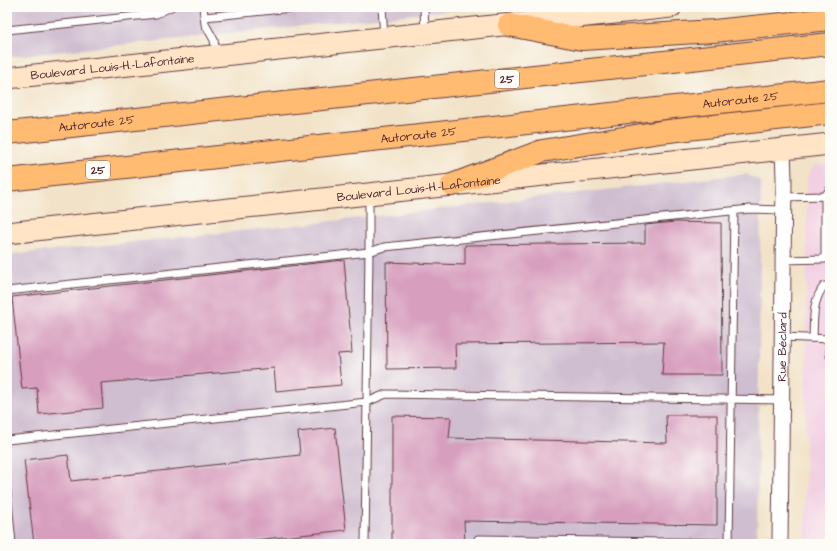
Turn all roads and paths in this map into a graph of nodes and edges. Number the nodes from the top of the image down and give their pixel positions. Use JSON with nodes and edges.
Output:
{"nodes":[{"id":1,"x":171,"y":7,"type":"edge"},
{"id":2,"x":203,"y":7,"type":"edge"},
{"id":3,"x":301,"y":7,"type":"edge"},
{"id":4,"x":382,"y":7,"type":"edge"},
{"id":5,"x":424,"y":7,"type":"edge"},
{"id":6,"x":671,"y":7,"type":"edge"},
{"id":7,"x":205,"y":18,"type":"junction"},
{"id":8,"x":830,"y":19,"type":"edge"},
{"id":9,"x":509,"y":25,"type":"junction"},
{"id":10,"x":7,"y":30,"type":"edge"},
{"id":11,"x":425,"y":34,"type":"junction"},
{"id":12,"x":384,"y":38,"type":"junction"},
{"id":13,"x":830,"y":44,"type":"edge"},
{"id":14,"x":216,"y":56,"type":"junction"},
{"id":15,"x":7,"y":78,"type":"edge"},
{"id":16,"x":830,"y":90,"type":"edge"},
{"id":17,"x":830,"y":113,"type":"edge"},
{"id":18,"x":7,"y":133,"type":"edge"},
{"id":19,"x":830,"y":144,"type":"edge"},
{"id":20,"x":783,"y":149,"type":"junction"},
{"id":21,"x":7,"y":180,"type":"edge"},
{"id":22,"x":452,"y":184,"type":"junction"},
{"id":23,"x":830,"y":189,"type":"edge"},
{"id":24,"x":369,"y":194,"type":"junction"},
{"id":25,"x":825,"y":196,"type":"junction"},
{"id":26,"x":783,"y":204,"type":"junction"},
{"id":27,"x":734,"y":211,"type":"junction"},
{"id":28,"x":7,"y":233,"type":"edge"},
{"id":29,"x":369,"y":252,"type":"junction"},
{"id":30,"x":783,"y":260,"type":"junction"},
{"id":31,"x":828,"y":260,"type":"edge"},
{"id":32,"x":830,"y":286,"type":"edge"},
{"id":33,"x":7,"y":291,"type":"edge"},
{"id":34,"x":782,"y":337,"type":"junction"},
{"id":35,"x":813,"y":338,"type":"junction"},
{"id":36,"x":830,"y":339,"type":"edge"},
{"id":37,"x":830,"y":356,"type":"edge"},
{"id":38,"x":732,"y":400,"type":"junction"},
{"id":39,"x":782,"y":400,"type":"junction"},
{"id":40,"x":367,"y":402,"type":"junction"},
{"id":41,"x":7,"y":440,"type":"edge"},
{"id":42,"x":7,"y":492,"type":"edge"},
{"id":43,"x":729,"y":543,"type":"edge"},
{"id":44,"x":12,"y":544,"type":"edge"},
{"id":45,"x":366,"y":544,"type":"edge"},
{"id":46,"x":478,"y":544,"type":"edge"},
{"id":47,"x":780,"y":544,"type":"edge"}],
"edges":[{"from":1,"to":10,"type":"lane"},
{"from":2,"to":7,"type":"lane"},
{"from":3,"to":7,"type":"lane"},
{"from":4,"to":12,"type":"lane"},
{"from":5,"to":11,"type":"lane"},
{"from":6,"to":9,"type":"main road","name":"Boulevard Louis-H.-Lafontaine"},
{"from":7,"to":14,"type":"lane"},
{"from":8,"to":9,"type":"highway"},
{"from":9,"to":11,"type":"main road","name":"Boulevard Louis-H.-Lafontaine"},
{"from":11,"to":12,"type":"main road","name":"Boulevard Louis-H.-Lafontaine"},
{"from":12,"to":14,"type":"main road","name":"Boulevard Louis-H.-Lafontaine"},
{"from":13,"to":18,"type":"highway","name":"Autoroute 25","number":"25"},
{"from":14,"to":15,"type":"main road","name":"Boulevard Louis-H.-Lafontaine"},
{"from":16,"to":21,"type":"highway","name":"Autoroute 25","number":"25"},
{"from":17,"to":22,"type":"highway"},
{"from":19,"to":20,"type":"main road","name":"Boulevard Louis-H.-Lafontaine"},
{"from":20,"to":22,"type":"main road","name":"Boulevard Louis-H.-Lafontaine"},
{"from":20,"to":26,"type":"street","name":"Rue Béclard"},
{"from":22,"to":24,"type":"main road","name":"Boulevard Louis-H.-Lafontaine"},
{"from":23,"to":25,"type":"lane"},
{"from":24,"to":28,"type":"main road","name":"Boulevard Louis-H.-Lafontaine"},
{"from":24,"to":29,"type":"lane"},
{"from":25,"to":26,"type":"lane"},
{"from":25,"to":31,"type":"lane"},
{"from":26,"to":27,"type":"lane"},
{"from":26,"to":30,"type":"street","name":"Rue Béclard"},
{"from":27,"to":29,"type":"lane"},
{"from":27,"to":38,"type":"lane"},
{"from":29,"to":33,"type":"lane"},
{"from":29,"to":40,"type":"lane"},
{"from":30,"to":31,"type":"lane"},
{"from":30,"to":34,"type":"street","name":"Rue Béclard"},
{"from":32,"to":35,"type":"lane"},
{"from":34,"to":35,"type":"lane"},
{"from":34,"to":39,"type":"street","name":"Rue Béclard"},
{"from":35,"to":36,"type":"lane"},
{"from":36,"to":37,"type":"lane"},
{"from":38,"to":39,"type":"lane"},
{"from":38,"to":40,"type":"lane"},
{"from":38,"to":43,"type":"lane"},
{"from":39,"to":47,"type":"street","name":"Rue Béclard"},
{"from":40,"to":41,"type":"lane"},
{"from":40,"to":45,"type":"lane"},
{"from":42,"to":44,"type":"lane"},
{"from":43,"to":46,"type":"lane"}]}
